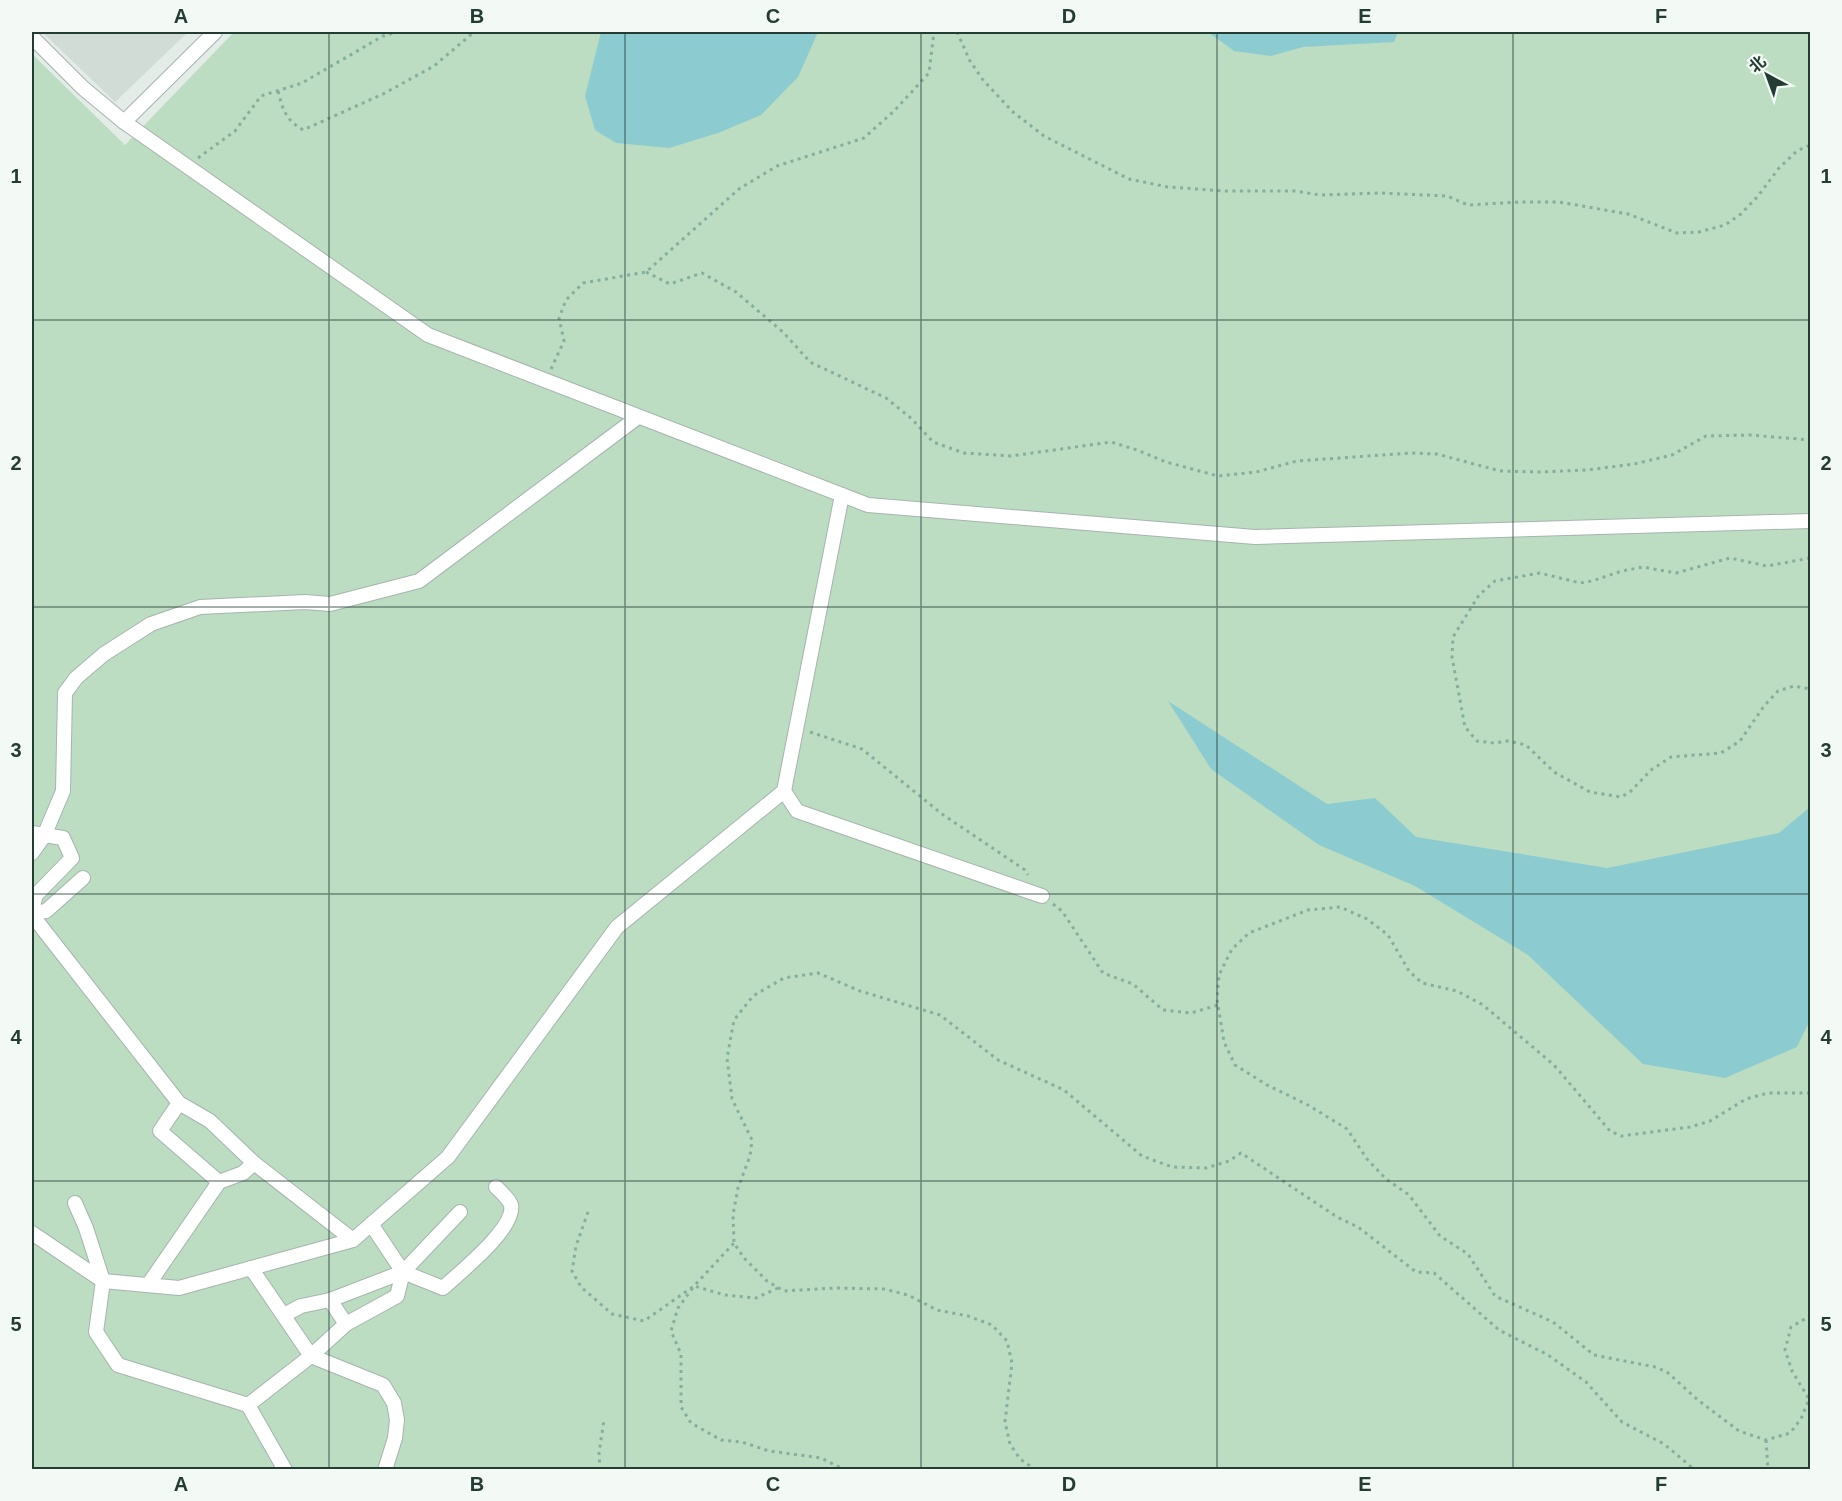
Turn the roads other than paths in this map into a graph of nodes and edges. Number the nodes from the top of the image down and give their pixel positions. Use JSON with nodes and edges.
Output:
{"nodes":[{"id":1,"x":214,"y":32,"type":"edge"},
{"id":2,"x":32,"y":37,"type":"edge"},
{"id":3,"x":124,"y":122,"type":"junction"},
{"id":4,"x":638,"y":417,"type":"junction"},
{"id":5,"x":842,"y":495,"type":"junction"},
{"id":6,"x":1810,"y":521,"type":"edge"},
{"id":7,"x":784,"y":791,"type":"junction"},
{"id":8,"x":38,"y":835,"type":"edge"},
{"id":9,"x":32,"y":853,"type":"edge"},
{"id":10,"x":83,"y":878,"type":"dead end"},
{"id":11,"x":1042,"y":896,"type":"road end"},
{"id":12,"x":32,"y":913,"type":"edge"},
{"id":13,"x":179,"y":1103,"type":"junction"},
{"id":14,"x":254,"y":1163,"type":"junction"},
{"id":15,"x":219,"y":1182,"type":"junction"},
{"id":16,"x":496,"y":1187,"type":"dead end"},
{"id":17,"x":75,"y":1203,"type":"dead end"},
{"id":18,"x":460,"y":1212,"type":"dead end"},
{"id":19,"x":371,"y":1224,"type":"junction"},
{"id":20,"x":32,"y":1233,"type":"edge"},
{"id":21,"x":353,"y":1240,"type":"junction"},
{"id":22,"x":251,"y":1268,"type":"junction"},
{"id":23,"x":403,"y":1272,"type":"junction"},
{"id":24,"x":104,"y":1281,"type":"junction"},
{"id":25,"x":148,"y":1285,"type":"junction"},
{"id":26,"x":330,"y":1300,"type":"junction"},
{"id":27,"x":284,"y":1315,"type":"junction"},
{"id":28,"x":346,"y":1324,"type":"junction"},
{"id":29,"x":311,"y":1356,"type":"junction"},
{"id":30,"x":248,"y":1405,"type":"junction"},
{"id":31,"x":285,"y":1470,"type":"edge"},
{"id":32,"x":385,"y":1470,"type":"edge"}],
"edges":[{"from":1,"to":3,"type":"street"},
{"from":2,"to":3,"type":"street"},
{"from":3,"to":4,"type":"street"},
{"from":4,"to":5,"type":"street"},
{"from":4,"to":8,"type":"street"},
{"from":5,"to":6,"type":"street"},
{"from":5,"to":7,"type":"street"},
{"from":7,"to":11,"type":"street"},
{"from":7,"to":19,"type":"street"},
{"from":8,"to":9,"type":"street"},
{"from":8,"to":12,"type":"street"},
{"from":10,"to":12,"type":"street"},
{"from":12,"to":13,"type":"street"},
{"from":13,"to":14,"type":"street"},
{"from":13,"to":15,"type":"street"},
{"from":14,"to":15,"type":"street"},
{"from":14,"to":21,"type":"street"},
{"from":15,"to":25,"type":"street"},
{"from":16,"to":23,"type":"street"},
{"from":17,"to":24,"type":"street"},
{"from":18,"to":23,"type":"street"},
{"from":19,"to":21,"type":"street"},
{"from":19,"to":23,"type":"street"},
{"from":20,"to":24,"type":"street"},
{"from":21,"to":22,"type":"street"},
{"from":22,"to":25,"type":"street"},
{"from":22,"to":27,"type":"street"},
{"from":23,"to":26,"type":"street"},
{"from":23,"to":28,"type":"street"},
{"from":24,"to":25,"type":"street"},
{"from":24,"to":30,"type":"street"},
{"from":26,"to":27,"type":"street"},
{"from":26,"to":28,"type":"street"},
{"from":27,"to":29,"type":"street"},
{"from":28,"to":29,"type":"street"},
{"from":29,"to":30,"type":"street"},
{"from":29,"to":32,"type":"street"},
{"from":30,"to":31,"type":"street"}]}
